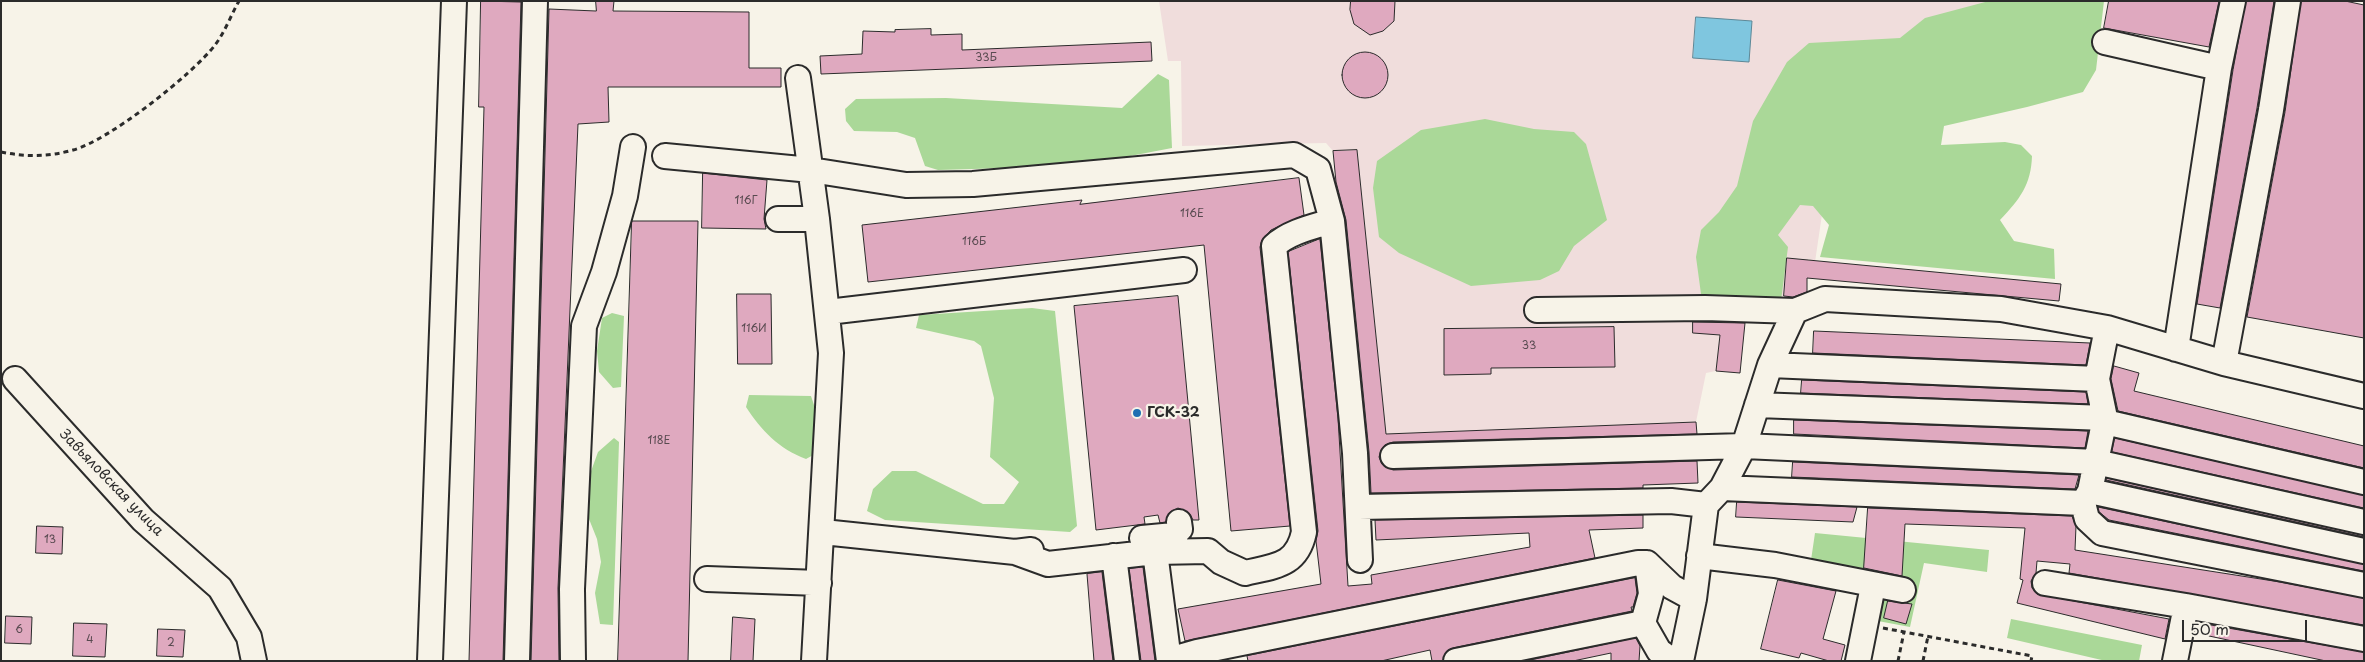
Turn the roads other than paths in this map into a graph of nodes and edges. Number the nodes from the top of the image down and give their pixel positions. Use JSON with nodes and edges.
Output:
{"nodes":[{"id":1,"x":454,"y":1,"type":"edge"},
{"id":2,"x":535,"y":1,"type":"edge"},
{"id":3,"x":2233,"y":1,"type":"edge"},
{"id":4,"x":2288,"y":1,"type":"edge"},
{"id":5,"x":2105,"y":42,"type":"dead end"},
{"id":6,"x":2219,"y":68,"type":"junction"},
{"id":7,"x":798,"y":78,"type":"dead end"},
{"id":8,"x":633,"y":147,"type":"dead end"},
{"id":9,"x":665,"y":156,"type":"dead end"},
{"id":10,"x":811,"y":170,"type":"junction"},
{"id":11,"x":778,"y":219,"type":"dead end"},
{"id":12,"x":817,"y":219,"type":"junction"},
{"id":13,"x":1332,"y":221,"type":"junction"},
{"id":14,"x":1184,"y":270,"type":"dead end"},
{"id":15,"x":1537,"y":310,"type":"dead end"},
{"id":16,"x":828,"y":312,"type":"junction"},
{"id":17,"x":1795,"y":312,"type":"junction"},
{"id":18,"x":2107,"y":328,"type":"junction"},
{"id":19,"x":2176,"y":349,"type":"junction"},
{"id":20,"x":2224,"y":363,"type":"junction"},
{"id":21,"x":1770,"y":365,"type":"junction"},
{"id":22,"x":15,"y":379,"type":"dead end"},
{"id":23,"x":2096,"y":379,"type":"junction"},
{"id":24,"x":2364,"y":396,"type":"edge"},
{"id":25,"x":1757,"y":405,"type":"junction"},
{"id":26,"x":2105,"y":420,"type":"junction"},
{"id":27,"x":1744,"y":446,"type":"junction"},
{"id":28,"x":1393,"y":456,"type":"dead end"},
{"id":29,"x":2096,"y":462,"type":"junction"},
{"id":30,"x":2364,"y":482,"type":"edge"},
{"id":31,"x":1722,"y":488,"type":"junction"},
{"id":32,"x":2086,"y":497,"type":"junction"},
{"id":33,"x":1706,"y":505,"type":"junction"},
{"id":34,"x":1359,"y":507,"type":"junction"},
{"id":35,"x":1180,"y":522,"type":"dead end"},
{"id":36,"x":2364,"y":522,"type":"edge"},
{"id":37,"x":822,"y":532,"type":"junction"},
{"id":38,"x":2364,"y":551,"type":"edge"},
{"id":39,"x":1016,"y":552,"type":"junction"},
{"id":40,"x":1156,"y":552,"type":"junction"},
{"id":41,"x":1114,"y":556,"type":"junction"},
{"id":42,"x":1700,"y":556,"type":"junction"},
{"id":43,"x":1360,"y":560,"type":"dead end"},
{"id":44,"x":1647,"y":563,"type":"junction"},
{"id":45,"x":707,"y":579,"type":"dead end"},
{"id":46,"x":819,"y":583,"type":"junction"},
{"id":47,"x":2045,"y":583,"type":"dead end"},
{"id":48,"x":2364,"y":585,"type":"edge"},
{"id":49,"x":1873,"y":586,"type":"junction"},
{"id":50,"x":1903,"y":590,"type":"dead end"},
{"id":51,"x":1694,"y":599,"type":"junction"},
{"id":52,"x":2186,"y":606,"type":"junction"},
{"id":53,"x":1644,"y":623,"type":"junction"},
{"id":54,"x":2364,"y":639,"type":"edge"},
{"id":55,"x":1169,"y":660,"type":"edge"},
{"id":56,"x":254,"y":661,"type":"edge"},
{"id":57,"x":430,"y":661,"type":"edge"},
{"id":58,"x":517,"y":661,"type":"edge"},
{"id":59,"x":573,"y":661,"type":"edge"},
{"id":60,"x":814,"y":661,"type":"edge"},
{"id":61,"x":1127,"y":661,"type":"edge"},
{"id":62,"x":1456,"y":661,"type":"edge"},
{"id":63,"x":1673,"y":661,"type":"edge"},
{"id":64,"x":1681,"y":661,"type":"edge"},
{"id":65,"x":1858,"y":661,"type":"edge"},
{"id":66,"x":2175,"y":661,"type":"edge"}],
"edges":[{"from":1,"to":57,"type":"street"},
{"from":2,"to":58,"type":"street"},
{"from":3,"to":6,"type":"street"},
{"from":4,"to":20,"type":"street"},
{"from":5,"to":6,"type":"street"},
{"from":6,"to":19,"type":"street"},
{"from":7,"to":10,"type":"street"},
{"from":8,"to":59,"type":"street"},
{"from":9,"to":10,"type":"street"},
{"from":10,"to":12,"type":"street"},
{"from":10,"to":13,"type":"street"},
{"from":11,"to":12,"type":"street"},
{"from":12,"to":16,"type":"street"},
{"from":13,"to":34,"type":"street"},
{"from":13,"to":40,"type":"street"},
{"from":14,"to":16,"type":"street"},
{"from":15,"to":17,"type":"street"},
{"from":16,"to":37,"type":"street"},
{"from":17,"to":18,"type":"street"},
{"from":17,"to":21,"type":"street"},
{"from":18,"to":19,"type":"street"},
{"from":18,"to":23,"type":"street"},
{"from":19,"to":20,"type":"street"},
{"from":20,"to":24,"type":"street"},
{"from":21,"to":23,"type":"street"},
{"from":21,"to":25,"type":"street"},
{"from":22,"to":56,"type":"street","name":"Завьяловская улица"},
{"from":23,"to":26,"type":"street"},
{"from":25,"to":26,"type":"street"},
{"from":25,"to":27,"type":"street"},
{"from":26,"to":29,"type":"street"},
{"from":26,"to":30,"type":"street"},
{"from":27,"to":28,"type":"street"},
{"from":27,"to":29,"type":"street"},
{"from":27,"to":31,"type":"street"},
{"from":29,"to":32,"type":"street"},
{"from":29,"to":36,"type":"street"},
{"from":31,"to":32,"type":"street"},
{"from":31,"to":33,"type":"street"},
{"from":32,"to":38,"type":"street"},
{"from":32,"to":48,"type":"street"},
{"from":33,"to":34,"type":"street"},
{"from":33,"to":42,"type":"street"},
{"from":34,"to":43,"type":"street"},
{"from":35,"to":39,"type":"street"},
{"from":37,"to":39,"type":"street"},
{"from":37,"to":46,"type":"street"},
{"from":39,"to":41,"type":"street"},
{"from":40,"to":41,"type":"street"},
{"from":40,"to":55,"type":"street"},
{"from":41,"to":61,"type":"street"},
{"from":42,"to":49,"type":"street"},
{"from":42,"to":51,"type":"street"},
{"from":44,"to":51,"type":"street"},
{"from":44,"to":53,"type":"street"},
{"from":44,"to":55,"type":"street"},
{"from":45,"to":46,"type":"street"},
{"from":46,"to":60,"type":"street"},
{"from":47,"to":52,"type":"street"},
{"from":49,"to":50,"type":"street"},
{"from":49,"to":65,"type":"street"},
{"from":51,"to":64,"type":"street"},
{"from":52,"to":54,"type":"street"},
{"from":52,"to":66,"type":"street"},
{"from":53,"to":62,"type":"street"},
{"from":53,"to":63,"type":"street"}]}
